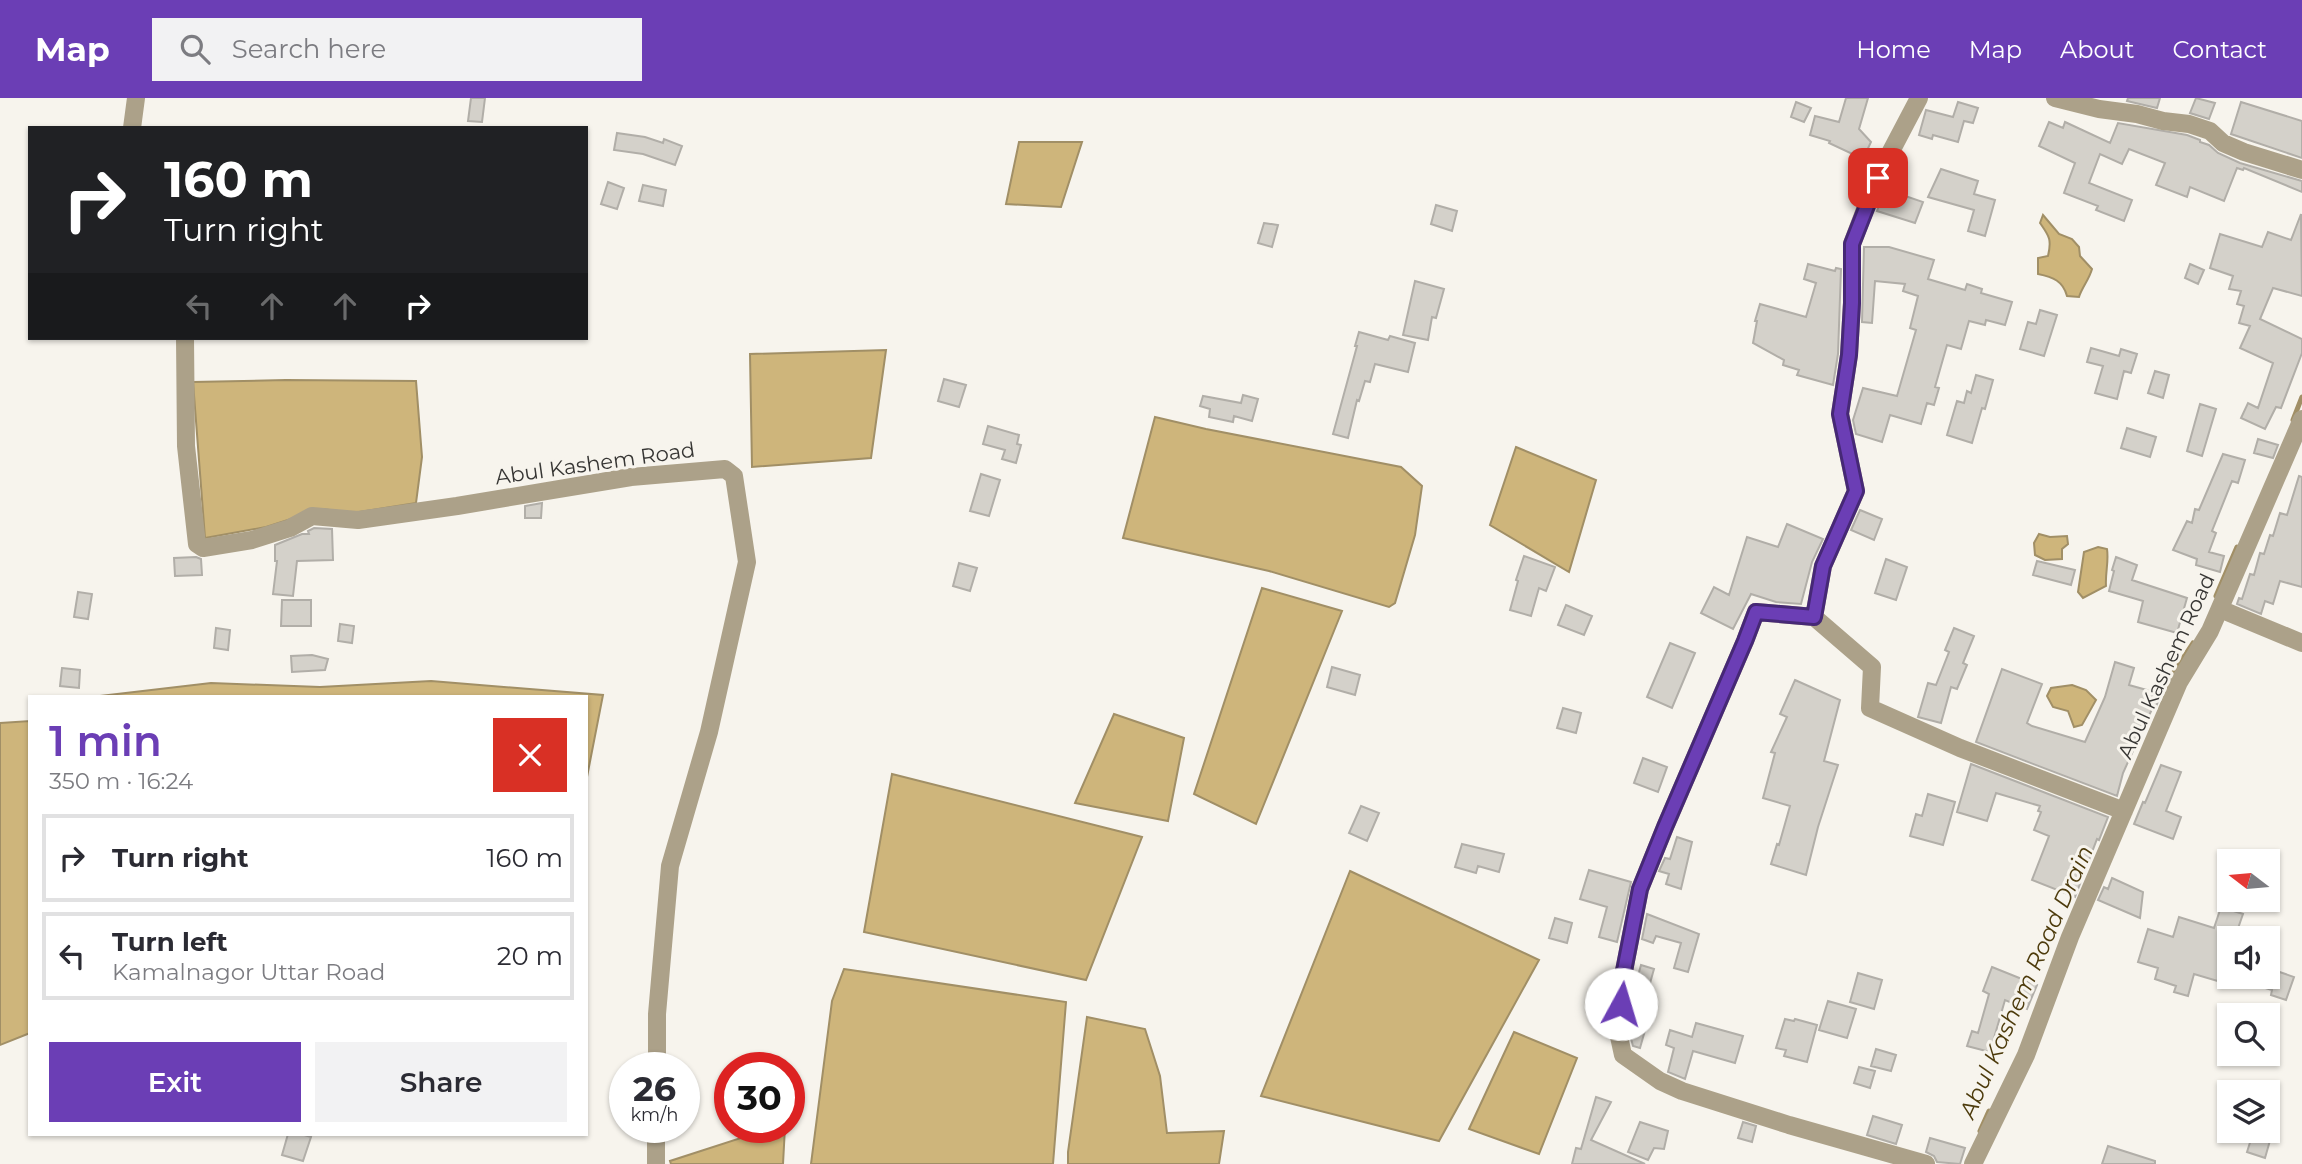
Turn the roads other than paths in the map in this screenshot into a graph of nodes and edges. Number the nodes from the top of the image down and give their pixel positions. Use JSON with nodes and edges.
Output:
{"nodes":[{"id":1,"x":136,"y":98,"type":"edge"},
{"id":2,"x":1919,"y":98,"type":"edge"},
{"id":3,"x":2055,"y":98,"type":"edge"},
{"id":4,"x":132,"y":126,"type":"edge"},
{"id":5,"x":2302,"y":170,"type":"edge"},
{"id":6,"x":185,"y":340,"type":"edge"},
{"id":7,"x":2302,"y":419,"type":"edge"},
{"id":8,"x":2220,"y":609,"type":"junction"},
{"id":9,"x":1814,"y":617,"type":"junction"},
{"id":10,"x":2302,"y":643,"type":"edge"},
{"id":11,"x":2124,"y":811,"type":"junction"},
{"id":12,"x":657,"y":1052,"type":"edge"},
{"id":13,"x":656,"y":1143,"type":"edge"},
{"id":14,"x":656,"y":1164,"type":"edge"},
{"id":15,"x":1926,"y":1164,"type":"edge"},
{"id":16,"x":1973,"y":1164,"type":"edge"}],
"edges":[{"from":1,"to":4,"type":"street"},
{"from":2,"to":9,"type":"street"},
{"from":3,"to":5,"type":"street"},
{"from":6,"to":12,"type":"street","name":"Abul Kashem Road"},
{"from":7,"to":8,"type":"street","name":"Abul Kashem Road"},
{"from":8,"to":10,"type":"street"},
{"from":8,"to":11,"type":"street","name":"Abul Kashem Road"},
{"from":9,"to":11,"type":"street"},
{"from":9,"to":15,"type":"street"},
{"from":11,"to":16,"type":"street","name":"Abul Kashem Road"},
{"from":13,"to":14,"type":"street"}]}
